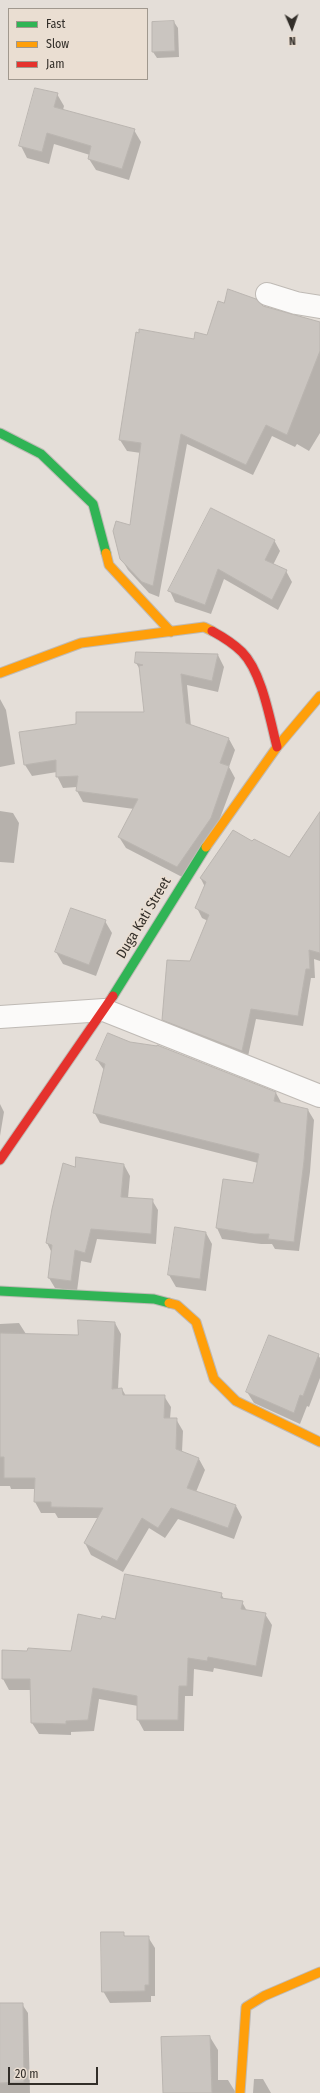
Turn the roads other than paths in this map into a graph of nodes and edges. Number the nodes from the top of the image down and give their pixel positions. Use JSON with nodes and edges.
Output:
{"nodes":[{"id":1,"x":267,"y":294,"type":"dead end"},
{"id":2,"x":320,"y":307,"type":"edge"},
{"id":3,"x":0,"y":433,"type":"edge"},
{"id":4,"x":171,"y":632,"type":"junction"},
{"id":5,"x":0,"y":673,"type":"edge"},
{"id":6,"x":320,"y":696,"type":"edge"},
{"id":7,"x":277,"y":747,"type":"junction"},
{"id":8,"x":104,"y":1010,"type":"junction"},
{"id":9,"x":0,"y":1017,"type":"edge"},
{"id":10,"x":320,"y":1096,"type":"edge"},
{"id":11,"x":0,"y":1160,"type":"edge"},
{"id":12,"x":0,"y":1291,"type":"edge"},
{"id":13,"x":320,"y":1442,"type":"edge"},
{"id":14,"x":320,"y":1972,"type":"edge"},
{"id":15,"x":240,"y":2093,"type":"edge"}],
"edges":[{"from":1,"to":2,"type":"street"},
{"from":3,"to":4,"type":"street"},
{"from":4,"to":5,"type":"street"},
{"from":4,"to":7,"type":"street"},
{"from":6,"to":7,"type":"street","name":"Duga Kati Street"},
{"from":7,"to":8,"type":"street","name":"Duga Kati Street"},
{"from":8,"to":9,"type":"street"},
{"from":8,"to":10,"type":"street"},
{"from":8,"to":11,"type":"street","name":"Duga Kati Street"},
{"from":12,"to":13,"type":"street"},
{"from":14,"to":15,"type":"street"}]}
